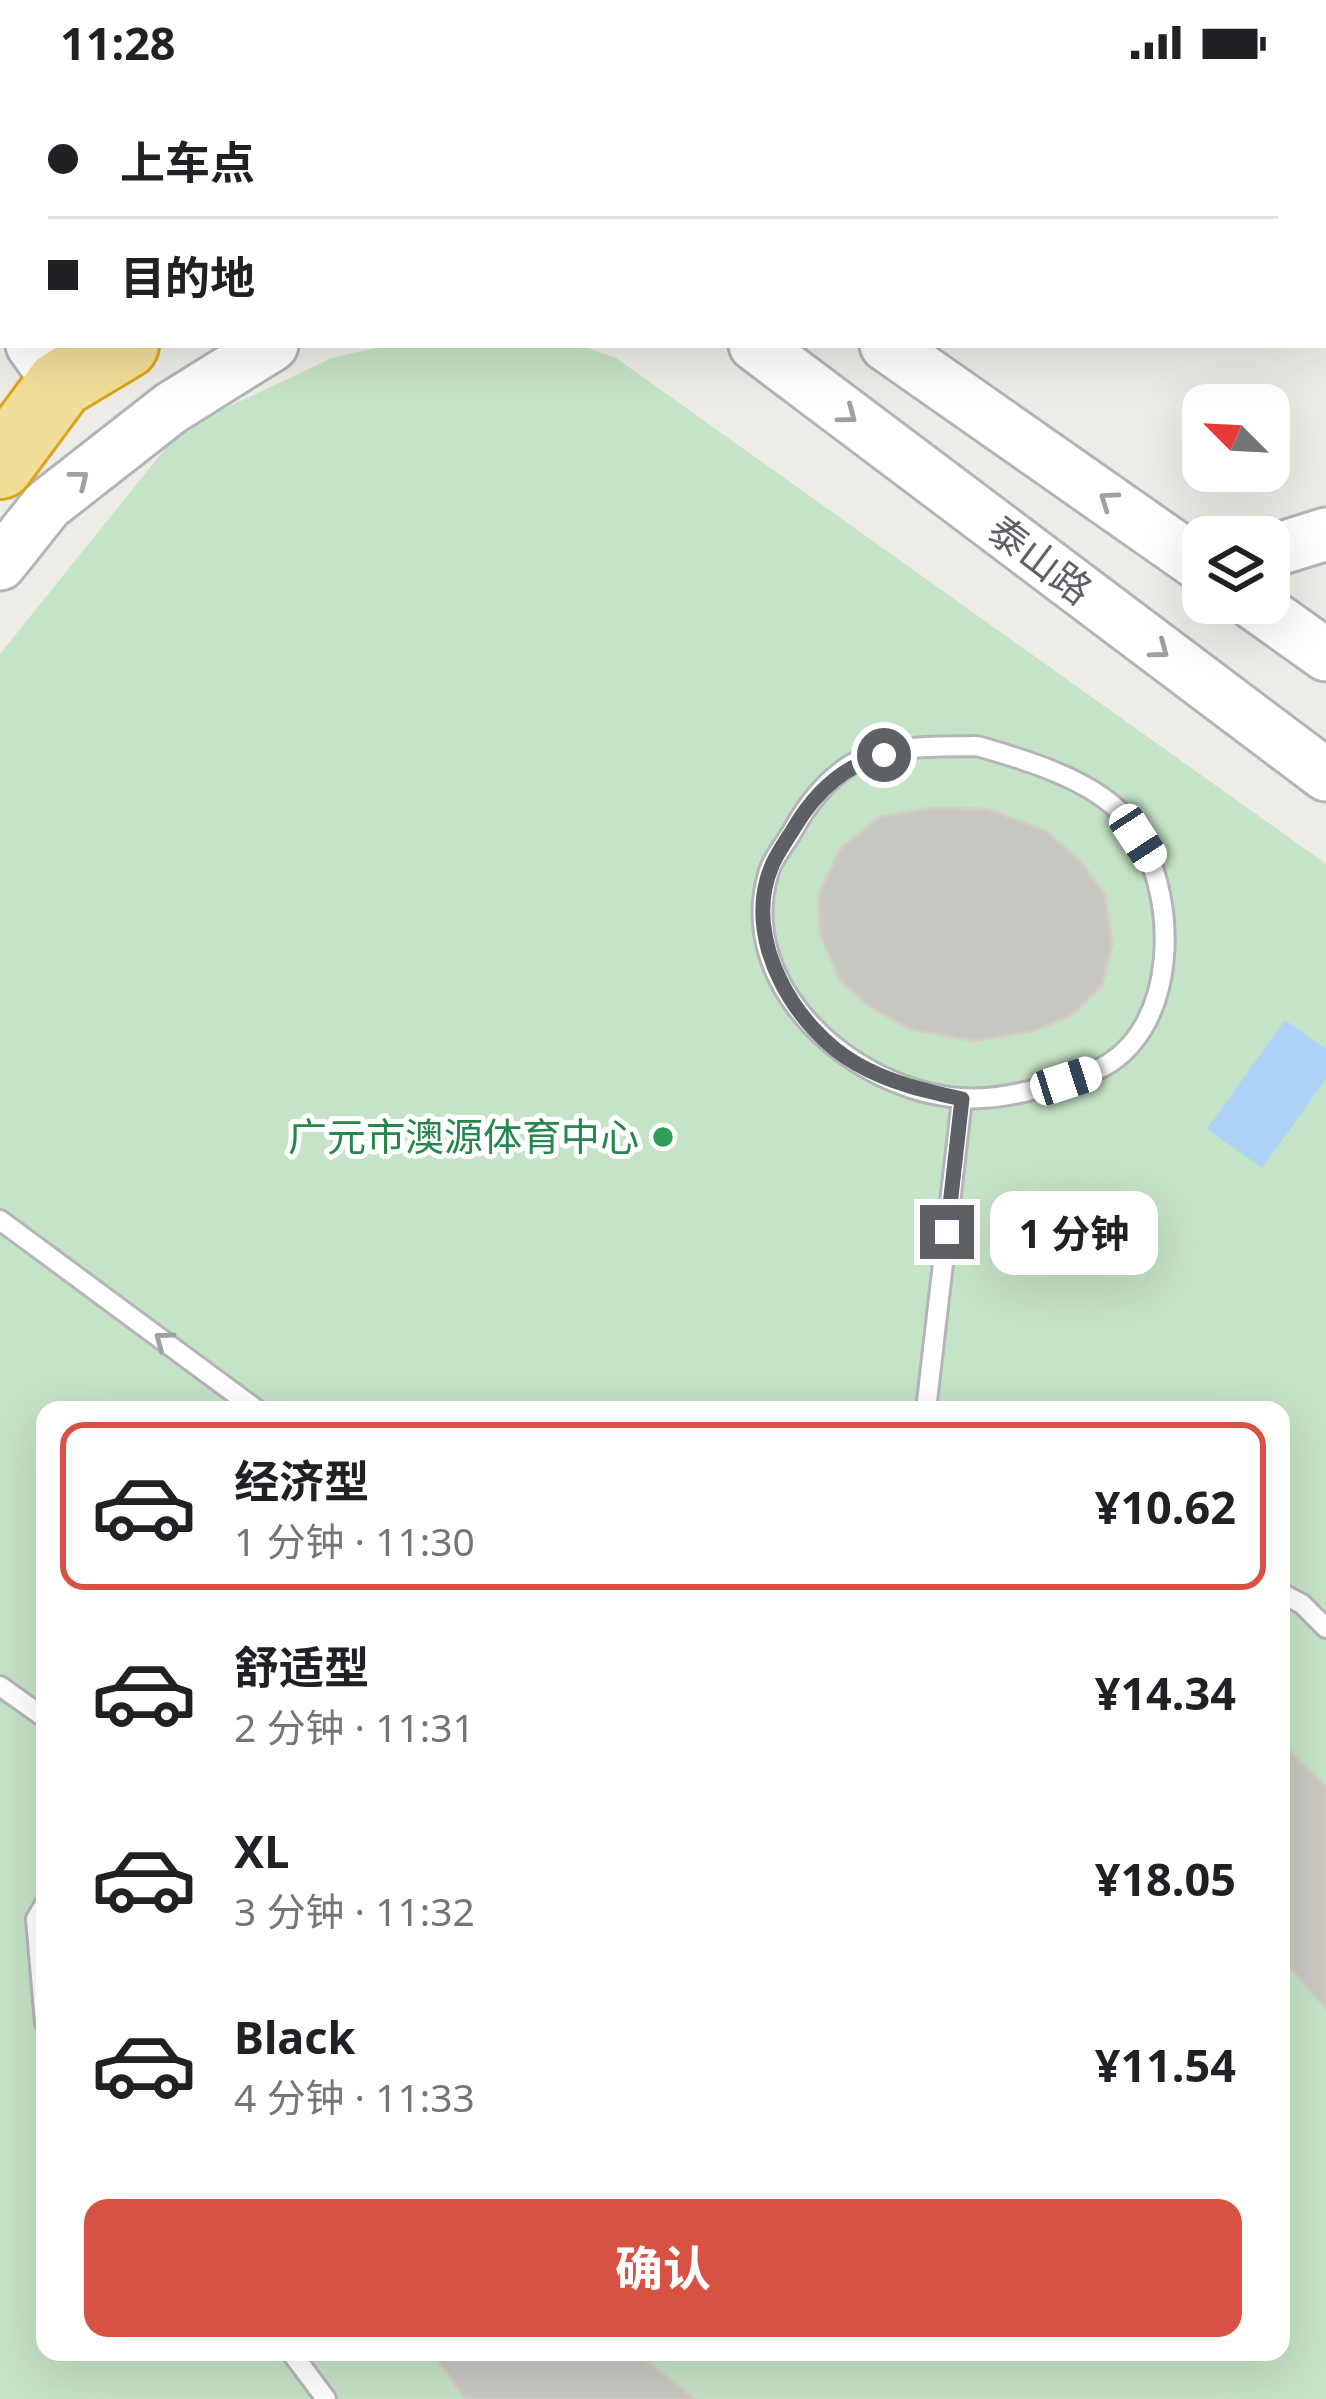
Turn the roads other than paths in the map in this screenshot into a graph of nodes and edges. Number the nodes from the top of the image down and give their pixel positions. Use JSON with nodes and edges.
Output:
{"nodes":[{"id":1,"x":112,"y":348,"type":"edge"},
{"id":2,"x":267,"y":348,"type":"edge"},
{"id":3,"x":758,"y":348,"type":"edge"},
{"id":4,"x":890,"y":348,"type":"edge"},
{"id":5,"x":31,"y":366,"type":"edge"},
{"id":6,"x":0,"y":465,"type":"edge"},
{"id":7,"x":1326,"y":534,"type":"edge"},
{"id":8,"x":1290,"y":545,"type":"edge"},
{"id":9,"x":1182,"y":552,"type":"edge"},
{"id":10,"x":0,"y":564,"type":"edge"},
{"id":11,"x":1282,"y":624,"type":"edge"},
{"id":12,"x":1326,"y":655,"type":"edge"},
{"id":13,"x":1326,"y":775,"type":"edge"},
{"id":14,"x":962,"y":1099,"type":"junction"},
{"id":15,"x":0,"y":1220,"type":"edge"},
{"id":16,"x":245,"y":1401,"type":"edge"},
{"id":17,"x":927,"y":1401,"type":"edge"},
{"id":18,"x":1290,"y":1598,"type":"edge"},
{"id":19,"x":1326,"y":1628,"type":"edge"},
{"id":20,"x":0,"y":1686,"type":"edge"},
{"id":21,"x":36,"y":1712,"type":"edge"},
{"id":22,"x":298,"y":2361,"type":"edge"},
{"id":23,"x":326,"y":2399,"type":"edge"}],
"edges":[{"from":1,"to":5,"type":"highway"},
{"from":10,"to":2,"type":"street","one_way":true},
{"from":3,"to":13,"type":"street","name":"泰山路","one_way":true},
{"from":9,"to":4,"type":"street","one_way":true},
{"from":5,"to":6,"type":"highway"},
{"from":7,"to":8,"type":"street"},
{"from":11,"to":12,"type":"street"},
{"from":14,"to":14,"type":"lane"},
{"from":14,"to":17,"type":"lane"},
{"from":16,"to":15,"type":"lane","one_way":true},
{"from":18,"to":19,"type":"lane"},
{"from":20,"to":21,"type":"lane"},
{"from":22,"to":23,"type":"lane"}]}
